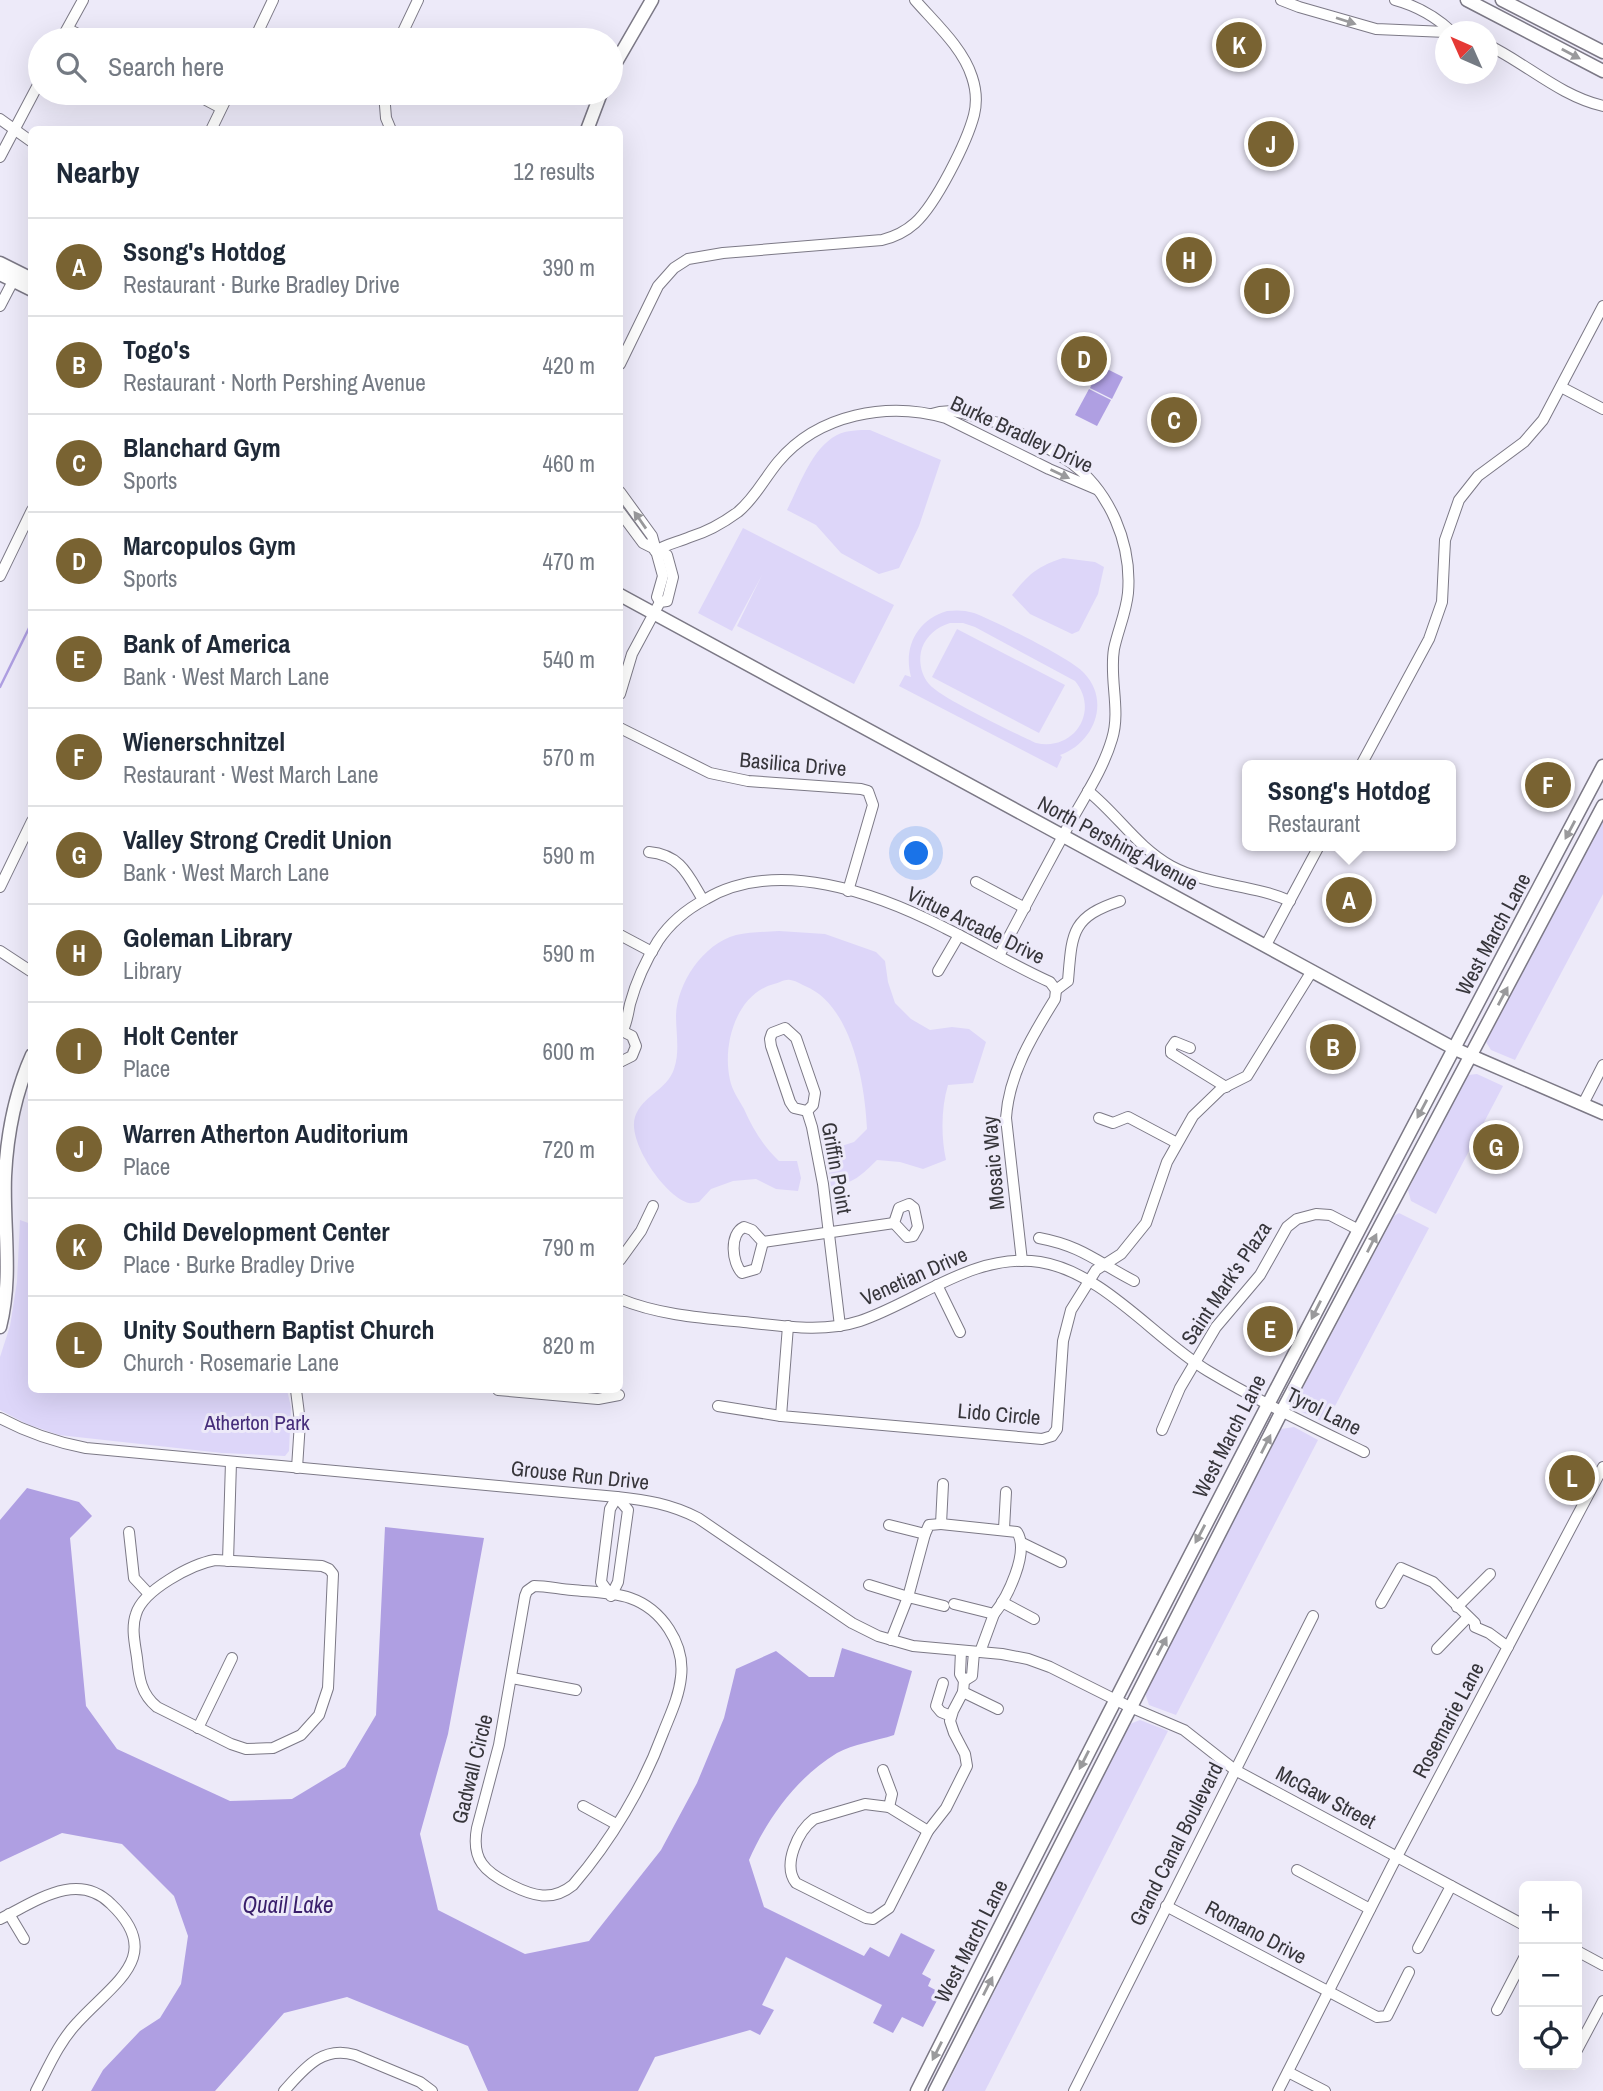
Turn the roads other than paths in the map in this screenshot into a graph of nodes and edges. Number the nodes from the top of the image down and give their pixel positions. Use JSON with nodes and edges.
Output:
{"nodes":[{"id":1,"x":83,"y":0,"type":"edge"},
{"id":2,"x":272,"y":0,"type":"edge"},
{"id":3,"x":418,"y":0,"type":"edge"},
{"id":4,"x":652,"y":0,"type":"edge"},
{"id":5,"x":915,"y":0,"type":"edge"},
{"id":6,"x":1281,"y":0,"type":"edge"},
{"id":7,"x":1395,"y":0,"type":"edge"},
{"id":8,"x":1467,"y":0,"type":"edge"},
{"id":9,"x":1502,"y":0,"type":"edge"},
{"id":10,"x":1491,"y":12,"type":"junction"},
{"id":11,"x":1440,"y":21,"type":"edge"},
{"id":12,"x":69,"y":28,"type":"edge"},
{"id":13,"x":259,"y":28,"type":"edge"},
{"id":14,"x":405,"y":28,"type":"edge"},
{"id":15,"x":1435,"y":32,"type":"edge"},
{"id":16,"x":1565,"y":32,"type":"junction"},
{"id":17,"x":623,"y":50,"type":"edge"},
{"id":18,"x":1498,"y":50,"type":"edge"},
{"id":19,"x":1603,"y":51,"type":"edge"},
{"id":20,"x":1603,"y":71,"type":"edge"},
{"id":21,"x":28,"y":104,"type":"edge"},
{"id":22,"x":217,"y":105,"type":"edge"},
{"id":23,"x":385,"y":105,"type":"edge"},
{"id":24,"x":596,"y":105,"type":"edge"},
{"id":25,"x":1603,"y":106,"type":"edge"},
{"id":26,"x":221,"y":107,"type":"joint"},
{"id":27,"x":0,"y":119,"type":"edge"},
{"id":28,"x":213,"y":126,"type":"edge"},
{"id":29,"x":389,"y":126,"type":"edge"},
{"id":30,"x":589,"y":126,"type":"edge"},
{"id":31,"x":15,"y":130,"type":"junction"},
{"id":32,"x":28,"y":139,"type":"edge"},
{"id":33,"x":0,"y":157,"type":"edge"},
{"id":34,"x":0,"y":263,"type":"edge"},
{"id":35,"x":0,"y":274,"type":"edge"},
{"id":36,"x":28,"y":277,"type":"edge"},
{"id":37,"x":13,"y":281,"type":"junction"},
{"id":38,"x":28,"y":288,"type":"edge"},
{"id":39,"x":0,"y":306,"type":"edge"},
{"id":40,"x":1603,"y":306,"type":"edge"},
{"id":41,"x":623,"y":359,"type":"edge"},
{"id":42,"x":1561,"y":387,"type":"junction"},
{"id":43,"x":1603,"y":409,"type":"edge"},
{"id":44,"x":932,"y":414,"type":"junction"},
{"id":45,"x":1096,"y":489,"type":"junction"},
{"id":46,"x":623,"y":496,"type":"edge"},
{"id":47,"x":623,"y":516,"type":"edge"},
{"id":48,"x":28,"y":518,"type":"edge"},
{"id":49,"x":655,"y":551,"type":"junction"},
{"id":50,"x":0,"y":576,"type":"edge"},
{"id":51,"x":623,"y":596,"type":"edge"},
{"id":52,"x":657,"y":607,"type":"junction"},
{"id":53,"x":623,"y":684,"type":"edge"},
{"id":54,"x":623,"y":730,"type":"edge"},
{"id":55,"x":1364,"y":760,"type":"edge"},
{"id":56,"x":1603,"y":766,"type":"edge"},
{"id":57,"x":1088,"y":791,"type":"junction"},
{"id":58,"x":1603,"y":806,"type":"edge"},
{"id":59,"x":1063,"y":835,"type":"junction"},
{"id":60,"x":27,"y":840,"type":"edge"},
{"id":61,"x":1316,"y":851,"type":"edge"},
{"id":62,"x":649,"y":852,"type":"dead end"},
{"id":63,"x":976,"y":881,"type":"dead end"},
{"id":64,"x":0,"y":887,"type":"edge"},
{"id":65,"x":848,"y":891,"type":"junction"},
{"id":66,"x":703,"y":900,"type":"junction"},
{"id":67,"x":1120,"y":901,"type":"dead end"},
{"id":68,"x":1290,"y":901,"type":"junction"},
{"id":69,"x":1024,"y":908,"type":"junction"},
{"id":70,"x":958,"y":934,"type":"junction"},
{"id":71,"x":623,"y":937,"type":"edge"},
{"id":72,"x":1266,"y":945,"type":"junction"},
{"id":73,"x":0,"y":951,"type":"edge"},
{"id":74,"x":652,"y":952,"type":"junction"},
{"id":75,"x":999,"y":956,"type":"junction"},
{"id":76,"x":28,"y":969,"type":"edge"},
{"id":77,"x":938,"y":971,"type":"dead end"},
{"id":78,"x":1312,"y":971,"type":"junction"},
{"id":79,"x":1056,"y":990,"type":"junction"},
{"id":80,"x":623,"y":1024,"type":"edge"},
{"id":81,"x":623,"y":1031,"type":"edge"},
{"id":82,"x":1190,"y":1048,"type":"dead end"},
{"id":83,"x":1455,"y":1049,"type":"junction"},
{"id":84,"x":1471,"y":1056,"type":"junction"},
{"id":85,"x":623,"y":1060,"type":"edge"},
{"id":86,"x":1603,"y":1065,"type":"edge"},
{"id":87,"x":28,"y":1066,"type":"edge"},
{"id":88,"x":1226,"y":1087,"type":"junction"},
{"id":89,"x":1583,"y":1104,"type":"junction"},
{"id":90,"x":807,"y":1111,"type":"junction"},
{"id":91,"x":1603,"y":1113,"type":"edge"},
{"id":92,"x":1099,"y":1118,"type":"dead end"},
{"id":93,"x":5,"y":1136,"type":"edge"},
{"id":94,"x":1177,"y":1143,"type":"junction"},
{"id":95,"x":653,"y":1206,"type":"dead end"},
{"id":96,"x":894,"y":1223,"type":"dead end"},
{"id":97,"x":1357,"y":1229,"type":"junction"},
{"id":98,"x":828,"y":1233,"type":"junction"},
{"id":99,"x":1039,"y":1238,"type":"dead end"},
{"id":100,"x":763,"y":1242,"type":"junction"},
{"id":101,"x":623,"y":1256,"type":"edge"},
{"id":102,"x":1022,"y":1261,"type":"junction"},
{"id":103,"x":1104,"y":1265,"type":"junction"},
{"id":104,"x":1087,"y":1281,"type":"junction"},
{"id":105,"x":1134,"y":1281,"type":"dead end"},
{"id":106,"x":937,"y":1285,"type":"junction"},
{"id":107,"x":623,"y":1300,"type":"edge"},
{"id":108,"x":788,"y":1326,"type":"junction"},
{"id":109,"x":840,"y":1326,"type":"junction"},
{"id":110,"x":0,"y":1327,"type":"edge"},
{"id":111,"x":960,"y":1332,"type":"dead end"},
{"id":112,"x":1196,"y":1363,"type":"junction"},
{"id":113,"x":296,"y":1393,"type":"edge"},
{"id":114,"x":576,"y":1393,"type":"edge"},
{"id":115,"x":619,"y":1395,"type":"dead end"},
{"id":116,"x":1268,"y":1404,"type":"junction"},
{"id":117,"x":718,"y":1406,"type":"dead end"},
{"id":118,"x":1282,"y":1411,"type":"junction"},
{"id":119,"x":781,"y":1416,"type":"junction"},
{"id":120,"x":0,"y":1418,"type":"edge"},
{"id":121,"x":1162,"y":1430,"type":"dead end"},
{"id":122,"x":1364,"y":1452,"type":"dead end"},
{"id":123,"x":232,"y":1462,"type":"junction"},
{"id":124,"x":1603,"y":1467,"type":"edge"},
{"id":125,"x":297,"y":1468,"type":"junction"},
{"id":126,"x":943,"y":1484,"type":"dead end"},
{"id":127,"x":1006,"y":1492,"type":"dead end"},
{"id":128,"x":617,"y":1497,"type":"junction"},
{"id":129,"x":941,"y":1524,"type":"junction"},
{"id":130,"x":888,"y":1525,"type":"dead end"},
{"id":131,"x":1004,"y":1529,"type":"junction"},
{"id":132,"x":129,"y":1532,"type":"dead end"},
{"id":133,"x":925,"y":1534,"type":"junction"},
{"id":134,"x":1022,"y":1543,"type":"junction"},
{"id":135,"x":228,"y":1561,"type":"junction"},
{"id":136,"x":1061,"y":1562,"type":"dead end"},
{"id":137,"x":1490,"y":1574,"type":"dead end"},
{"id":138,"x":869,"y":1585,"type":"dead end"},
{"id":139,"x":149,"y":1594,"type":"junction"},
{"id":140,"x":611,"y":1596,"type":"junction"},
{"id":141,"x":908,"y":1597,"type":"junction"},
{"id":142,"x":1002,"y":1602,"type":"junction"},
{"id":143,"x":1381,"y":1603,"type":"dead end"},
{"id":144,"x":1457,"y":1607,"type":"junction"},
{"id":145,"x":994,"y":1614,"type":"junction"},
{"id":146,"x":1313,"y":1616,"type":"dead end"},
{"id":147,"x":1034,"y":1619,"type":"dead end"},
{"id":148,"x":1471,"y":1620,"type":"junction"},
{"id":149,"x":891,"y":1640,"type":"junction"},
{"id":150,"x":1508,"y":1647,"type":"junction"},
{"id":151,"x":1437,"y":1649,"type":"dead end"},
{"id":152,"x":961,"y":1651,"type":"junction"},
{"id":153,"x":977,"y":1652,"type":"junction"},
{"id":154,"x":232,"y":1658,"type":"dead end"},
{"id":155,"x":512,"y":1678,"type":"junction"},
{"id":156,"x":964,"y":1681,"type":"junction"},
{"id":157,"x":943,"y":1683,"type":"dead end"},
{"id":158,"x":576,"y":1690,"type":"dead end"},
{"id":159,"x":963,"y":1692,"type":"junction"},
{"id":160,"x":1114,"y":1699,"type":"junction"},
{"id":161,"x":1130,"y":1707,"type":"junction"},
{"id":162,"x":998,"y":1709,"type":"dead end"},
{"id":163,"x":951,"y":1716,"type":"junction"},
{"id":164,"x":198,"y":1728,"type":"junction"},
{"id":165,"x":883,"y":1770,"type":"dead end"},
{"id":166,"x":1235,"y":1770,"type":"junction"},
{"id":167,"x":583,"y":1806,"type":"dead end"},
{"id":168,"x":889,"y":1807,"type":"junction"},
{"id":169,"x":616,"y":1824,"type":"junction"},
{"id":170,"x":928,"y":1831,"type":"junction"},
{"id":171,"x":1397,"y":1857,"type":"junction"},
{"id":172,"x":1297,"y":1870,"type":"dead end"},
{"id":173,"x":1451,"y":1886,"type":"junction"},
{"id":174,"x":1166,"y":1906,"type":"junction"},
{"id":175,"x":1370,"y":1909,"type":"junction"},
{"id":176,"x":5,"y":1916,"type":"edge"},
{"id":177,"x":1519,"y":1922,"type":"edge"},
{"id":178,"x":24,"y":1939,"type":"dead end"},
{"id":179,"x":1418,"y":1948,"type":"dead end"},
{"id":180,"x":1582,"y":1954,"type":"edge"},
{"id":181,"x":1603,"y":1965,"type":"edge"},
{"id":182,"x":1519,"y":1968,"type":"edge"},
{"id":183,"x":1409,"y":1972,"type":"dead end"},
{"id":184,"x":1329,"y":1992,"type":"junction"},
{"id":185,"x":1603,"y":2001,"type":"edge"},
{"id":186,"x":1497,"y":2010,"type":"dead end"},
{"id":187,"x":1582,"y":2041,"type":"edge"},
{"id":188,"x":1288,"y":2072,"type":"junction"},
{"id":189,"x":36,"y":2091,"type":"edge"},
{"id":190,"x":285,"y":2091,"type":"edge"},
{"id":191,"x":432,"y":2091,"type":"edge"},
{"id":192,"x":917,"y":2091,"type":"edge"},
{"id":193,"x":935,"y":2091,"type":"edge"},
{"id":194,"x":1074,"y":2091,"type":"edge"},
{"id":195,"x":1278,"y":2091,"type":"edge"},
{"id":196,"x":1325,"y":2091,"type":"edge"}],
"edges":[{"from":1,"to":12,"type":"street"},
{"from":2,"to":13,"type":"street"},
{"from":3,"to":14,"type":"street"},
{"from":4,"to":17,"type":"main road"},
{"from":5,"to":41,"type":"street"},
{"from":6,"to":15,"type":"street","one_way":true},
{"from":7,"to":11,"type":"street"},
{"from":8,"to":10,"type":"main road"},
{"from":9,"to":16,"type":"main road"},
{"from":10,"to":16,"type":"main road"},
{"from":10,"to":20,"type":"main road","one_way":true},
{"from":16,"to":19,"type":"main road"},
{"from":18,"to":25,"type":"street"},
{"from":21,"to":31,"type":"street"},
{"from":22,"to":26,"type":"street"},
{"from":23,"to":29,"type":"street"},
{"from":24,"to":30,"type":"main road"},
{"from":26,"to":28,"type":"street"},
{"from":27,"to":31,"type":"street"},
{"from":31,"to":32,"type":"street"},
{"from":31,"to":33,"type":"street"},
{"from":34,"to":36,"type":"main road"},
{"from":35,"to":37,"type":"main road"},
{"from":37,"to":38,"type":"main road"},
{"from":37,"to":39,"type":"street"},
{"from":40,"to":42,"type":"street"},
{"from":42,"to":43,"type":"street"},
{"from":42,"to":55,"type":"street"},
{"from":44,"to":45,"type":"street","name":"Burke Bradley Drive","one_way":true},
{"from":44,"to":45,"type":"street","name":"Burke Bradley Drive"},
{"from":44,"to":49,"type":"street","name":"Burke Bradley Drive"},
{"from":45,"to":57,"type":"street","name":"Burke Bradley Drive"},
{"from":49,"to":46,"type":"street","one_way":true},
{"from":47,"to":49,"type":"street"},
{"from":48,"to":50,"type":"street"},
{"from":49,"to":52,"type":"street"},
{"from":51,"to":52,"type":"main road","name":"North Pershing Avenue"},
{"from":52,"to":53,"type":"street"},
{"from":52,"to":59,"type":"main road","name":"North Pershing Avenue"},
{"from":54,"to":65,"type":"street","name":"Basilica Drive"},
{"from":56,"to":83,"type":"main road","name":"West March Lane","one_way":true},
{"from":57,"to":59,"type":"street","name":"Burke Bradley Drive"},
{"from":57,"to":68,"type":"street"},
{"from":84,"to":58,"type":"main road","name":"West March Lane","one_way":true},
{"from":59,"to":69,"type":"street","name":"Burke Bradley Drive"},
{"from":59,"to":72,"type":"main road","name":"North Pershing Avenue"},
{"from":60,"to":64,"type":"street"},
{"from":61,"to":68,"type":"street"},
{"from":62,"to":66,"type":"street"},
{"from":63,"to":69,"type":"street"},
{"from":65,"to":66,"type":"street","name":"Virtue Arcade Drive"},
{"from":65,"to":70,"type":"street","name":"Virtue Arcade Drive"},
{"from":66,"to":74,"type":"street","name":"Virtue Arcade Drive"},
{"from":67,"to":79,"type":"street","name":"Mosaic Way"},
{"from":68,"to":72,"type":"street"},
{"from":69,"to":75,"type":"street","name":"Burke Bradley Drive"},
{"from":70,"to":75,"type":"street","name":"Virtue Arcade Drive"},
{"from":70,"to":77,"type":"street"},
{"from":71,"to":74,"type":"street"},
{"from":72,"to":78,"type":"main road","name":"North Pershing Avenue"},
{"from":73,"to":76,"type":"street"},
{"from":74,"to":80,"type":"street","name":"Virtue Arcade Drive"},
{"from":75,"to":79,"type":"street","name":"Virtue Arcade Drive"},
{"from":78,"to":83,"type":"main road","name":"North Pershing Avenue"},
{"from":78,"to":88,"type":"street","name":"Lido Circle"},
{"from":79,"to":102,"type":"street","name":"Mosaic Way"},
{"from":81,"to":85,"type":"street","name":"Virtue Arcade Drive"},
{"from":82,"to":88,"type":"street"},
{"from":83,"to":84,"type":"main road","name":"North Pershing Avenue"},
{"from":83,"to":97,"type":"main road","name":"West March Lane","one_way":true},
{"from":84,"to":89,"type":"main road","name":"North Pershing Avenue"},
{"from":118,"to":84,"type":"main road","name":"West March Lane","one_way":true},
{"from":86,"to":89,"type":"street"},
{"from":87,"to":93,"type":"main road"},
{"from":88,"to":94,"type":"street","name":"Lido Circle"},
{"from":89,"to":91,"type":"main road","name":"North Pershing Avenue"},
{"from":90,"to":90,"type":"street","name":"Griffin Point"},
{"from":90,"to":98,"type":"street","name":"Griffin Point"},
{"from":92,"to":94,"type":"street"},
{"from":93,"to":110,"type":"main road"},
{"from":94,"to":103,"type":"street","name":"Lido Circle"},
{"from":95,"to":101,"type":"street"},
{"from":96,"to":98,"type":"street","name":"Griffin Point"},
{"from":97,"to":112,"type":"street","name":"Saint Mark's Plaza"},
{"from":97,"to":116,"type":"main road","name":"West March Lane","one_way":true},
{"from":98,"to":100,"type":"street","name":"Griffin Point"},
{"from":98,"to":109,"type":"street","name":"Griffin Point"},
{"from":99,"to":103,"type":"street"},
{"from":100,"to":100,"type":"street","name":"Griffin Point"},
{"from":102,"to":104,"type":"street","name":"Venetian Drive"},
{"from":102,"to":106,"type":"street","name":"Venetian Drive"},
{"from":103,"to":104,"type":"street","name":"Lido Circle"},
{"from":103,"to":105,"type":"street"},
{"from":104,"to":112,"type":"street","name":"Venetian Drive"},
{"from":104,"to":119,"type":"street","name":"Lido Circle"},
{"from":106,"to":109,"type":"street","name":"Venetian Drive"},
{"from":106,"to":111,"type":"street"},
{"from":107,"to":108,"type":"street","name":"Venetian Drive"},
{"from":108,"to":109,"type":"street","name":"Venetian Drive"},
{"from":108,"to":119,"type":"street"},
{"from":112,"to":116,"type":"street","name":"Venetian Drive"},
{"from":112,"to":121,"type":"street","name":"Saint Mark's Plaza"},
{"from":113,"to":125,"type":"street"},
{"from":114,"to":115,"type":"street"},
{"from":116,"to":118,"type":"street","name":"Tyrol Lane"},
{"from":116,"to":160,"type":"main road","name":"West March Lane","one_way":true},
{"from":117,"to":119,"type":"street","name":"Lido Circle"},
{"from":118,"to":122,"type":"street","name":"Tyrol Lane"},
{"from":161,"to":118,"type":"main road","name":"West March Lane","one_way":true},
{"from":120,"to":123,"type":"street","name":"Grouse Run Drive"},
{"from":123,"to":125,"type":"street","name":"Grouse Run Drive"},
{"from":123,"to":135,"type":"street"},
{"from":124,"to":150,"type":"street","name":"Rosemarie Lane"},
{"from":125,"to":128,"type":"street","name":"Grouse Run Drive"},
{"from":126,"to":129,"type":"street"},
{"from":127,"to":131,"type":"street"},
{"from":128,"to":140,"type":"street"},
{"from":128,"to":140,"type":"street"},
{"from":128,"to":149,"type":"street","name":"Grouse Run Drive"},
{"from":129,"to":131,"type":"street"},
{"from":129,"to":133,"type":"street"},
{"from":130,"to":133,"type":"street"},
{"from":131,"to":134,"type":"street"},
{"from":132,"to":139,"type":"street"},
{"from":133,"to":141,"type":"street"},
{"from":134,"to":136,"type":"street"},
{"from":134,"to":142,"type":"street"},
{"from":135,"to":139,"type":"street"},
{"from":135,"to":164,"type":"street"},
{"from":137,"to":144,"type":"street"},
{"from":138,"to":141,"type":"street"},
{"from":139,"to":164,"type":"street"},
{"from":140,"to":155,"type":"street","name":"Gadwall Circle"},
{"from":140,"to":169,"type":"street","name":"Gadwall Circle"},
{"from":141,"to":145,"type":"street"},
{"from":141,"to":149,"type":"street"},
{"from":142,"to":145,"type":"street"},
{"from":142,"to":147,"type":"street"},
{"from":143,"to":144,"type":"street"},
{"from":144,"to":148,"type":"street"},
{"from":145,"to":153,"type":"street"},
{"from":146,"to":166,"type":"street","name":"Grand Canal Boulevard"},
{"from":148,"to":150,"type":"street"},
{"from":148,"to":151,"type":"street"},
{"from":149,"to":152,"type":"street","name":"Grouse Run Drive"},
{"from":150,"to":171,"type":"street","name":"Rosemarie Lane"},
{"from":152,"to":153,"type":"street","name":"Grouse Run Drive"},
{"from":152,"to":156,"type":"street"},
{"from":153,"to":156,"type":"street"},
{"from":153,"to":160,"type":"street","name":"Grouse Run Drive"},
{"from":154,"to":164,"type":"street"},
{"from":155,"to":158,"type":"street"},
{"from":155,"to":169,"type":"street","name":"Gadwall Circle"},
{"from":156,"to":159,"type":"street"},
{"from":157,"to":163,"type":"street"},
{"from":159,"to":162,"type":"street"},
{"from":159,"to":163,"type":"street"},
{"from":160,"to":161,"type":"street","name":"McGaw Street"},
{"from":160,"to":192,"type":"main road","name":"West March Lane","one_way":true},
{"from":161,"to":166,"type":"street","name":"McGaw Street"},
{"from":193,"to":161,"type":"main road","name":"West March Lane","one_way":true},
{"from":163,"to":170,"type":"street"},
{"from":165,"to":168,"type":"street"},
{"from":166,"to":171,"type":"street","name":"McGaw Street"},
{"from":166,"to":174,"type":"street","name":"Grand Canal Boulevard"},
{"from":167,"to":169,"type":"street"},
{"from":168,"to":170,"type":"street"},
{"from":168,"to":170,"type":"street"},
{"from":171,"to":173,"type":"street","name":"McGaw Street"},
{"from":171,"to":175,"type":"street","name":"Rosemarie Lane"},
{"from":172,"to":175,"type":"street"},
{"from":173,"to":177,"type":"street","name":"McGaw Street"},
{"from":173,"to":179,"type":"street"},
{"from":174,"to":184,"type":"street","name":"Romano Drive"},
{"from":174,"to":194,"type":"street","name":"Grand Canal Boulevard"},
{"from":175,"to":184,"type":"street","name":"Rosemarie Lane"},
{"from":176,"to":178,"type":"street"},
{"from":176,"to":189,"type":"street"},
{"from":180,"to":181,"type":"street"},
{"from":182,"to":186,"type":"street"},
{"from":183,"to":184,"type":"street"},
{"from":184,"to":188,"type":"street","name":"Rosemarie Lane"},
{"from":185,"to":187,"type":"street"},
{"from":188,"to":195,"type":"street","name":"Rosemarie Lane"},
{"from":188,"to":196,"type":"street"},
{"from":190,"to":191,"type":"street"}]}
